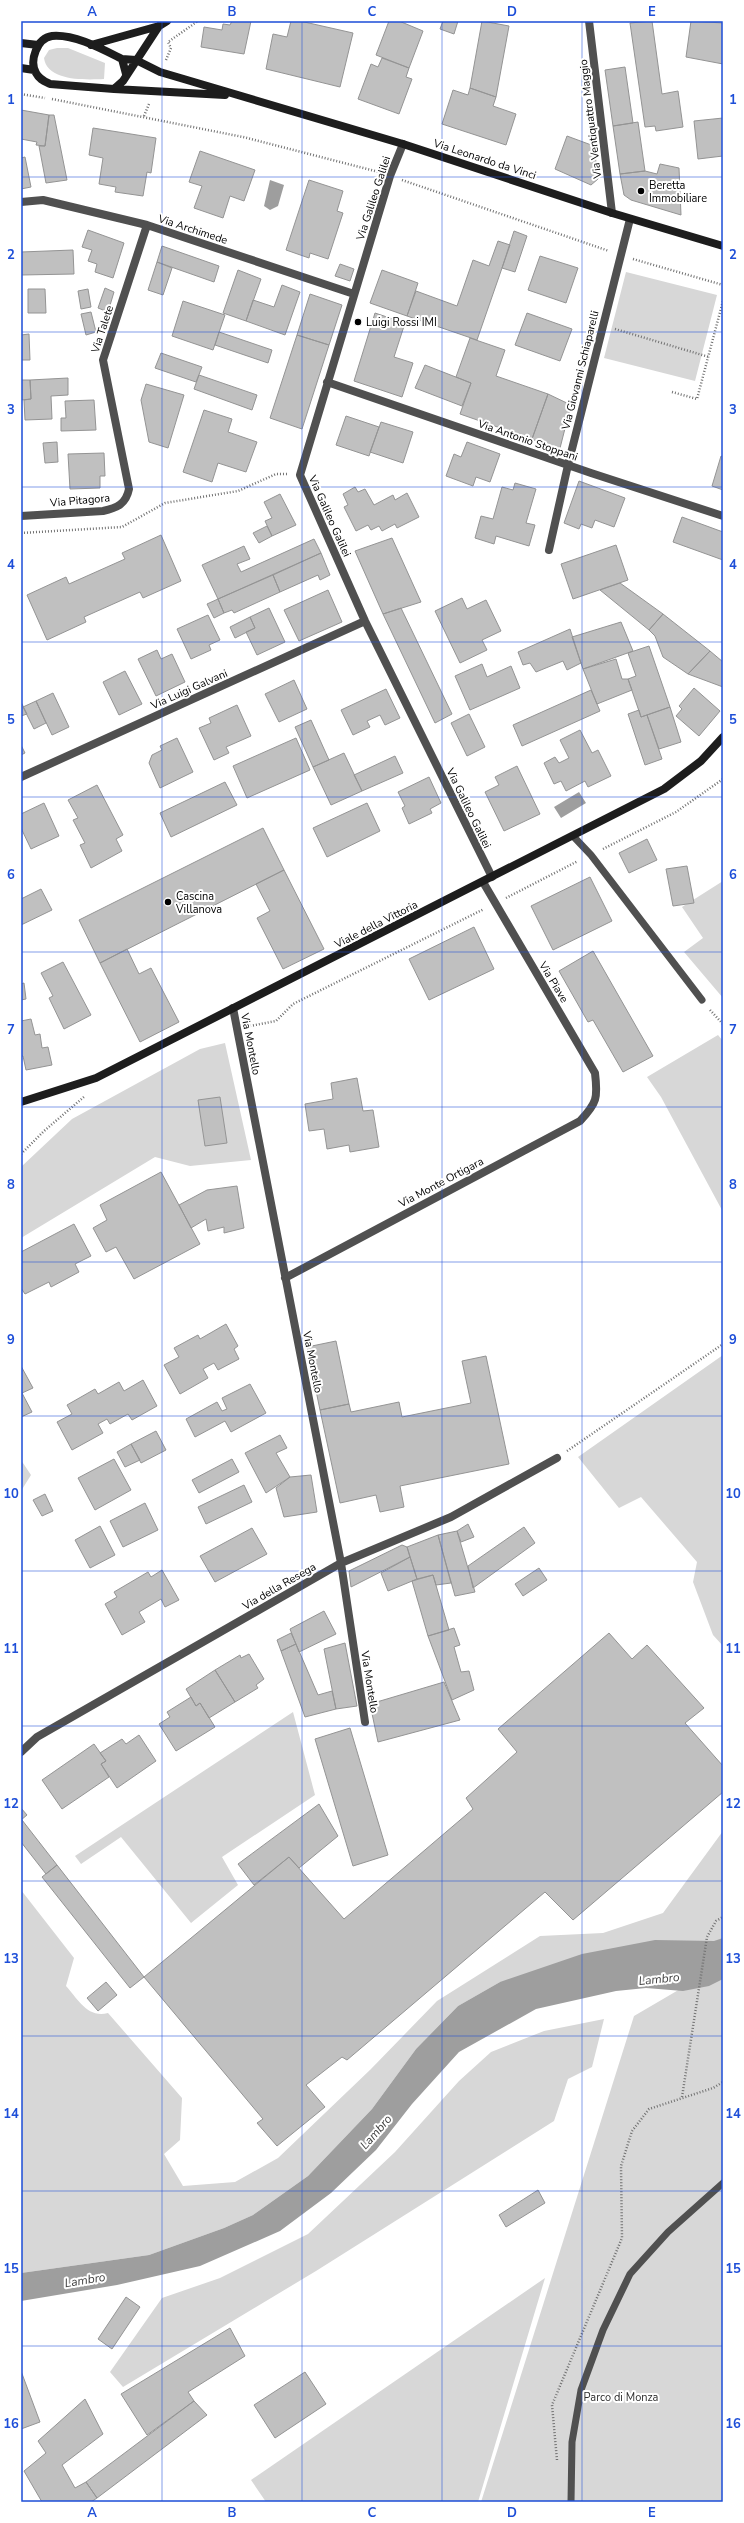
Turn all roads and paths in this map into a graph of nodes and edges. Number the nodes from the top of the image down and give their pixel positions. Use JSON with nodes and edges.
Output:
{"nodes":[{"id":1,"x":167,"y":21,"type":"edge"},
{"id":2,"x":589,"y":21,"type":"edge"},
{"id":3,"x":159,"y":26,"type":"junction"},
{"id":4,"x":21,"y":43,"type":"edge"},
{"id":5,"x":38,"y":45,"type":"junction"},
{"id":6,"x":91,"y":45,"type":"junction"},
{"id":7,"x":122,"y":59,"type":"junction"},
{"id":8,"x":136,"y":60,"type":"junction"},
{"id":9,"x":21,"y":68,"type":"edge"},
{"id":10,"x":34,"y":70,"type":"junction"},
{"id":11,"x":126,"y":74,"type":"junction"},
{"id":12,"x":114,"y":89,"type":"junction"},
{"id":13,"x":239,"y":96,"type":"junction"},
{"id":14,"x":403,"y":144,"type":"junction"},
{"id":15,"x":21,"y":202,"type":"edge"},
{"id":16,"x":612,"y":213,"type":"junction"},
{"id":17,"x":630,"y":219,"type":"junction"},
{"id":18,"x":147,"y":226,"type":"junction"},
{"id":19,"x":723,"y":246,"type":"edge"},
{"id":20,"x":354,"y":294,"type":"junction"},
{"id":21,"x":723,"y":301,"type":"edge"},
{"id":22,"x":603,"y":326,"type":"junction"},
{"id":23,"x":709,"y":357,"type":"junction"},
{"id":24,"x":327,"y":382,"type":"junction"},
{"id":25,"x":672,"y":392,"type":"dead end"},
{"id":26,"x":568,"y":465,"type":"junction"},
{"id":27,"x":300,"y":475,"type":"junction"},
{"id":28,"x":129,"y":489,"type":"joint"},
{"id":29,"x":21,"y":516,"type":"edge"},
{"id":30,"x":723,"y":516,"type":"edge"},
{"id":31,"x":21,"y":533,"type":"edge"},
{"id":32,"x":549,"y":550,"type":"dead end"},
{"id":33,"x":366,"y":621,"type":"junction"},
{"id":34,"x":723,"y":737,"type":"edge"},
{"id":35,"x":21,"y":777,"type":"edge"},
{"id":36,"x":723,"y":779,"type":"edge"},
{"id":37,"x":573,"y":836,"type":"junction"},
{"id":38,"x":591,"y":855,"type":"junction"},
{"id":39,"x":492,"y":877,"type":"junction"},
{"id":40,"x":483,"y":882,"type":"junction"},
{"id":41,"x":495,"y":904,"type":"junction"},
{"id":42,"x":702,"y":1000,"type":"joint"},
{"id":43,"x":233,"y":1008,"type":"junction"},
{"id":44,"x":723,"y":1024,"type":"edge"},
{"id":45,"x":237,"y":1029,"type":"junction"},
{"id":46,"x":92,"y":1093,"type":"dead end"},
{"id":47,"x":597,"y":1096,"type":"joint"},
{"id":48,"x":21,"y":1102,"type":"edge"},
{"id":49,"x":21,"y":1154,"type":"edge"},
{"id":50,"x":285,"y":1278,"type":"junction"},
{"id":51,"x":723,"y":1344,"type":"edge"},
{"id":52,"x":557,"y":1458,"type":"joint"},
{"id":53,"x":341,"y":1563,"type":"junction"},
{"id":54,"x":365,"y":1722,"type":"dead end"},
{"id":55,"x":21,"y":1752,"type":"edge"},
{"id":56,"x":723,"y":1917,"type":"edge"},
{"id":57,"x":723,"y":2082,"type":"edge"},
{"id":58,"x":682,"y":2097,"type":"junction"},
{"id":59,"x":723,"y":2184,"type":"edge"},
{"id":60,"x":558,"y":2467,"type":"dead end"},
{"id":61,"x":571,"y":2502,"type":"edge"}],
"edges":[{"from":1,"to":3,"type":"street"},
{"from":2,"to":16,"type":"street","name":"Via Ventiquattro Maggio"},
{"from":3,"to":6,"type":"street"},
{"from":3,"to":8,"type":"street"},
{"from":4,"to":5,"type":"street"},
{"from":5,"to":6,"type":"street"},
{"from":5,"to":10,"type":"street"},
{"from":6,"to":7,"type":"street"},
{"from":7,"to":8,"type":"street","name":"Via Leonardo da Vinci"},
{"from":7,"to":11,"type":"street"},
{"from":8,"to":11,"type":"street"},
{"from":8,"to":13,"type":"street","name":"Via Leonardo da Vinci"},
{"from":9,"to":10,"type":"street"},
{"from":10,"to":12,"type":"street","name":"Via Leonardo da Vinci"},
{"from":11,"to":12,"type":"street"},
{"from":12,"to":13,"type":"street","name":"Via Leonardo da Vinci"},
{"from":13,"to":14,"type":"street","name":"Via Leonardo da Vinci"},
{"from":14,"to":16,"type":"street","name":"Via Leonardo da Vinci"},
{"from":14,"to":20,"type":"street","name":"Via Galileo Galilei"},
{"from":15,"to":18,"type":"street","name":"Via Archimede"},
{"from":16,"to":17,"type":"street","name":"Via Leonardo da Vinci"},
{"from":17,"to":19,"type":"street","name":"Via Leonardo da Vinci"},
{"from":17,"to":22,"type":"street","name":"Via Giovanni Schiaparelli"},
{"from":18,"to":20,"type":"street","name":"Via Archimede"},
{"from":18,"to":28,"type":"street","name":"Via Talete"},
{"from":20,"to":24,"type":"street","name":"Via Galileo Galilei"},
{"from":21,"to":23,"type":"path"},
{"from":22,"to":23,"type":"path"},
{"from":22,"to":26,"type":"street","name":"Via Giovanni Schiaparelli"},
{"from":23,"to":25,"type":"path"},
{"from":24,"to":26,"type":"street","name":"Via Antonio Stoppani"},
{"from":24,"to":27,"type":"street","name":"Via Galileo Galilei"},
{"from":26,"to":30,"type":"street","name":"Via Antonio Stoppani"},
{"from":26,"to":32,"type":"street","name":"Via Giovanni Schiaparelli"},
{"from":27,"to":31,"type":"path"},
{"from":27,"to":33,"type":"street","name":"Via Galileo Galilei"},
{"from":28,"to":29,"type":"street","name":"Via Pitagora"},
{"from":33,"to":35,"type":"street","name":"Via Luigi Galvani"},
{"from":33,"to":39,"type":"street","name":"Via Galileo Galilei"},
{"from":34,"to":37,"type":"street","name":"Viale della Vittoria"},
{"from":36,"to":38,"type":"path"},
{"from":37,"to":38,"type":"lane"},
{"from":37,"to":39,"type":"street","name":"Viale della Vittoria"},
{"from":38,"to":41,"type":"path"},
{"from":38,"to":42,"type":"lane"},
{"from":39,"to":40,"type":"street","name":"Viale della Vittoria"},
{"from":40,"to":41,"type":"street","name":"Via Piave"},
{"from":40,"to":43,"type":"street","name":"Viale della Vittoria"},
{"from":41,"to":45,"type":"path"},
{"from":41,"to":47,"type":"street","name":"Via Piave"},
{"from":42,"to":44,"type":"path"},
{"from":43,"to":45,"type":"street","name":"Via Montello"},
{"from":43,"to":48,"type":"street","name":"Viale della Vittoria"},
{"from":45,"to":50,"type":"street","name":"Via Montello"},
{"from":46,"to":49,"type":"path"},
{"from":47,"to":50,"type":"street","name":"Via Monte Ortigara"},
{"from":50,"to":53,"type":"street","name":"Via Montello"},
{"from":51,"to":52,"type":"path"},
{"from":52,"to":53,"type":"street","name":"Via della Resega"},
{"from":53,"to":54,"type":"street","name":"Via Montello"},
{"from":53,"to":55,"type":"street","name":"Via della Resega"},
{"from":56,"to":58,"type":"path"},
{"from":57,"to":58,"type":"path"},
{"from":58,"to":60,"type":"path"},
{"from":59,"to":61,"type":"lane"}]}
